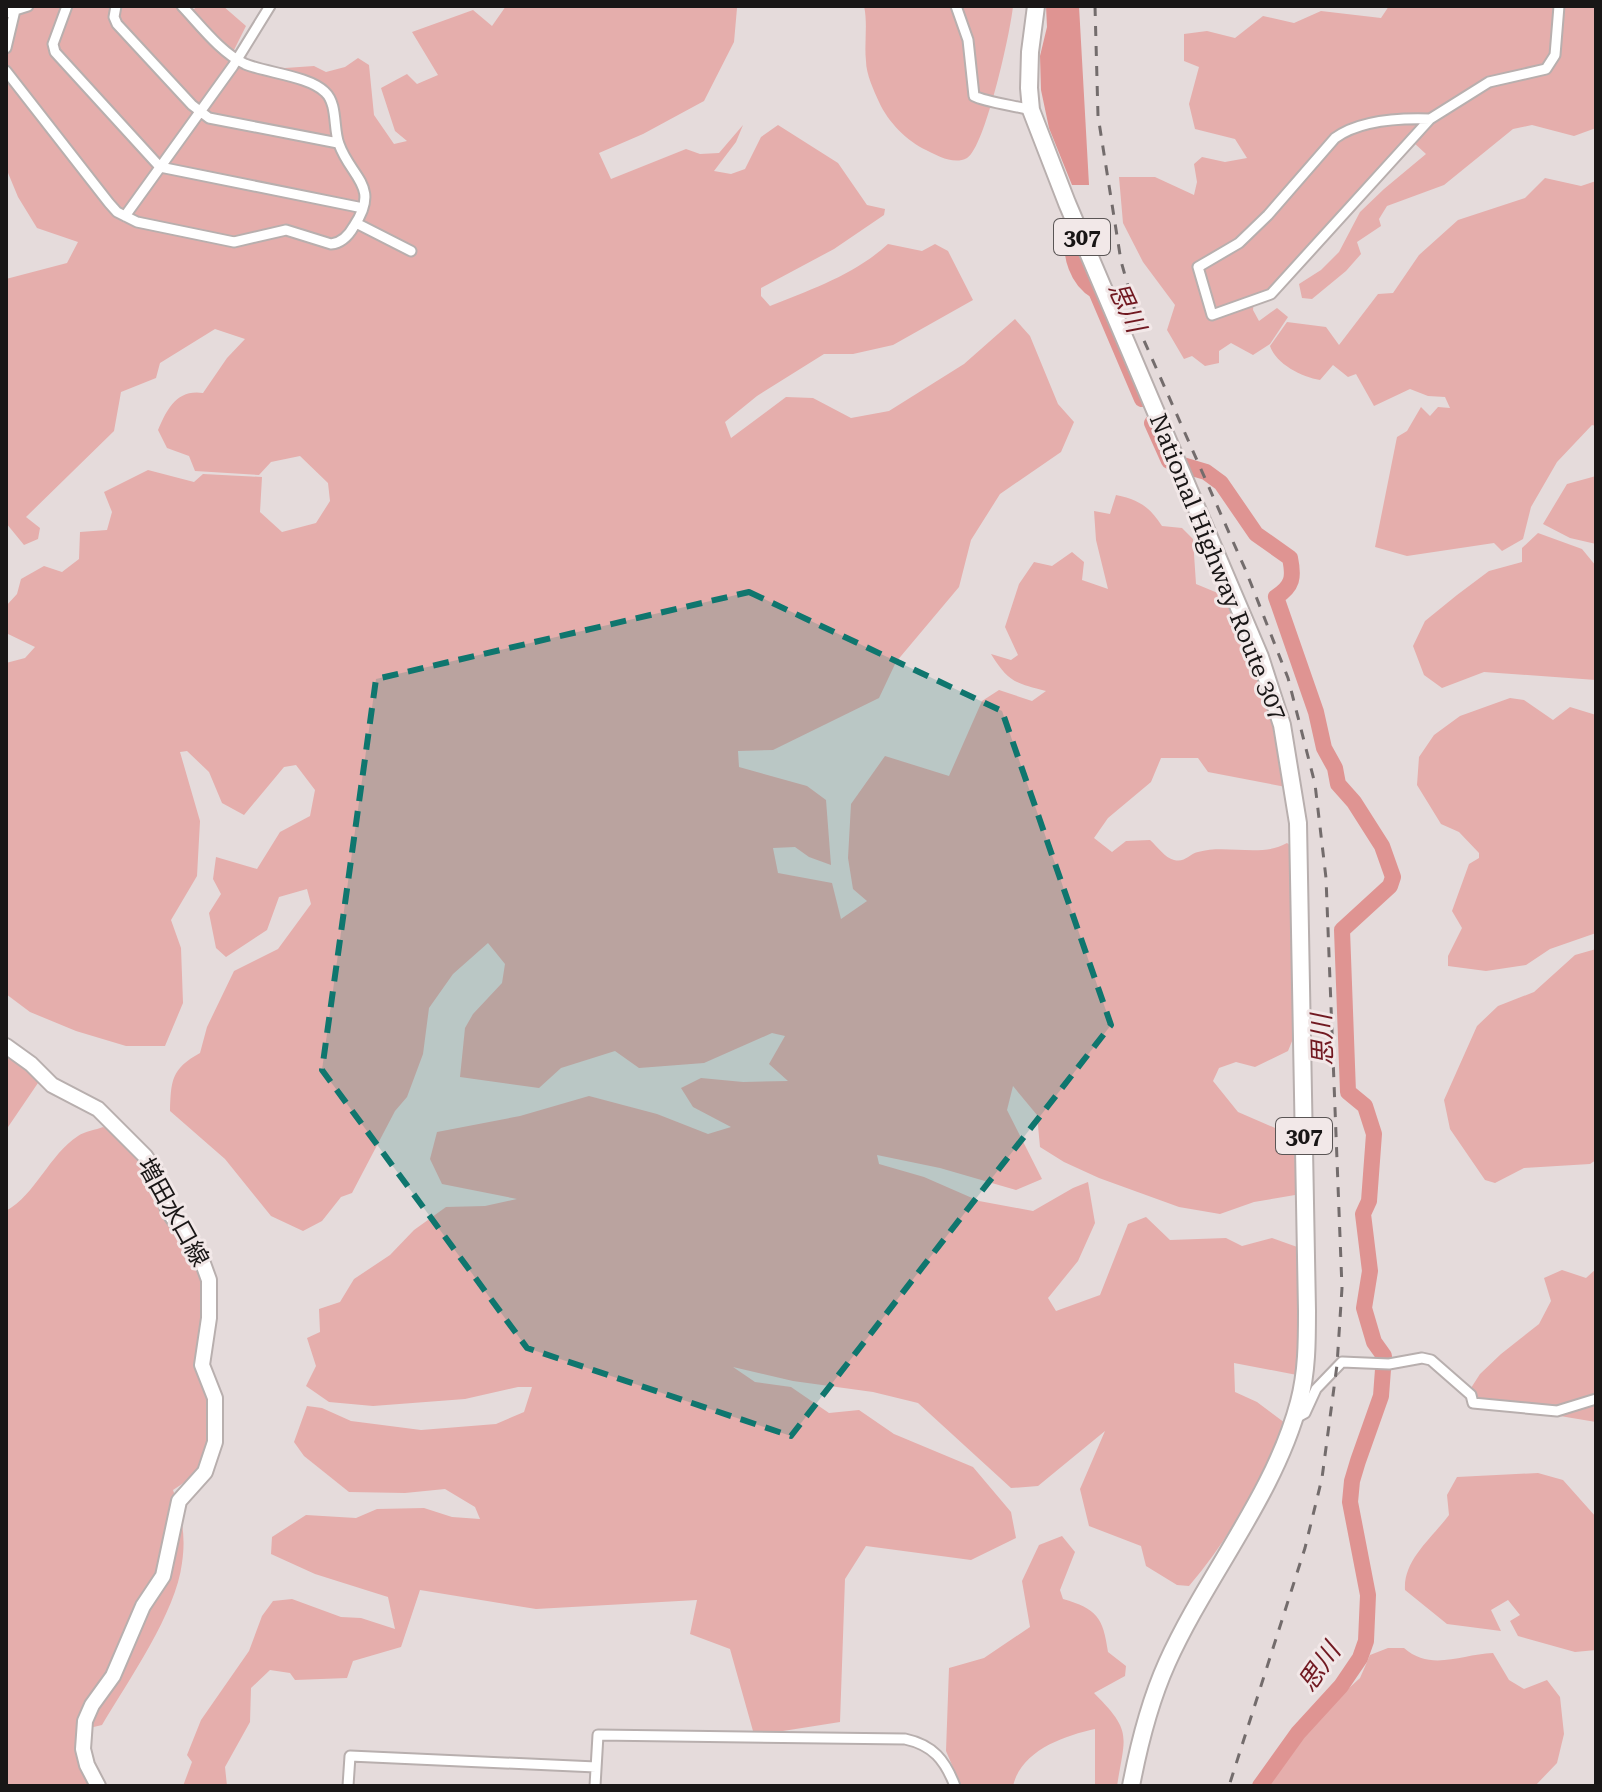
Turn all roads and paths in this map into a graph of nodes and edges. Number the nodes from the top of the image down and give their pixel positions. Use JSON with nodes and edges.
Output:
{"nodes":[{"id":1,"x":28,"y":6,"type":"edge"},
{"id":2,"x":67,"y":6,"type":"edge"},
{"id":3,"x":116,"y":6,"type":"edge"},
{"id":4,"x":182,"y":6,"type":"edge"},
{"id":5,"x":270,"y":6,"type":"edge"},
{"id":6,"x":956,"y":6,"type":"edge"},
{"id":7,"x":1036,"y":6,"type":"edge"},
{"id":8,"x":1559,"y":6,"type":"edge"},
{"id":9,"x":12,"y":10,"type":"edge"},
{"id":10,"x":6,"y":48,"type":"edge"},
{"id":11,"x":237,"y":59,"type":"junction"},
{"id":12,"x":6,"y":71,"type":"edge"},
{"id":13,"x":1031,"y":110,"type":"junction"},
{"id":14,"x":200,"y":112,"type":"junction"},
{"id":15,"x":1430,"y":119,"type":"junction"},
{"id":16,"x":338,"y":143,"type":"junction"},
{"id":17,"x":160,"y":167,"type":"junction"},
{"id":18,"x":363,"y":208,"type":"junction"},
{"id":19,"x":125,"y":216,"type":"junction"},
{"id":20,"x":356,"y":223,"type":"junction"},
{"id":21,"x":411,"y":251,"type":"dead end"},
{"id":22,"x":6,"y":1046,"type":"edge"},
{"id":23,"x":1596,"y":1399,"type":"edge"},
{"id":24,"x":1294,"y":1419,"type":"junction"},
{"id":25,"x":596,"y":1767,"type":"junction"},
{"id":26,"x":98,"y":1786,"type":"edge"},
{"id":27,"x":348,"y":1786,"type":"edge"},
{"id":28,"x":595,"y":1786,"type":"edge"},
{"id":29,"x":955,"y":1786,"type":"edge"},
{"id":30,"x":1131,"y":1786,"type":"edge"}],
"edges":[{"from":1,"to":9,"type":"street"},
{"from":2,"to":17,"type":"street"},
{"from":3,"to":14,"type":"street"},
{"from":4,"to":11,"type":"street"},
{"from":5,"to":11,"type":"street"},
{"from":6,"to":13,"type":"street"},
{"from":7,"to":13,"type":"highway","name":"National Highway Route 307","number":"307"},
{"from":8,"to":15,"type":"street"},
{"from":9,"to":10,"type":"street"},
{"from":11,"to":14,"type":"street"},
{"from":11,"to":16,"type":"street"},
{"from":12,"to":19,"type":"street"},
{"from":13,"to":24,"type":"highway","name":"National Highway Route 307","number":"307"},
{"from":14,"to":16,"type":"street"},
{"from":14,"to":17,"type":"street"},
{"from":15,"to":15,"type":"street"},
{"from":16,"to":18,"type":"street"},
{"from":17,"to":18,"type":"street"},
{"from":17,"to":19,"type":"street"},
{"from":18,"to":20,"type":"street"},
{"from":19,"to":20,"type":"street"},
{"from":20,"to":21,"type":"street"},
{"from":22,"to":26,"type":"main road","name":"増田水口線"},
{"from":23,"to":24,"type":"street"},
{"from":24,"to":30,"type":"highway","name":"National Highway Route 307","number":"307"},
{"from":25,"to":27,"type":"street"},
{"from":25,"to":28,"type":"street"},
{"from":25,"to":29,"type":"street"}]}
